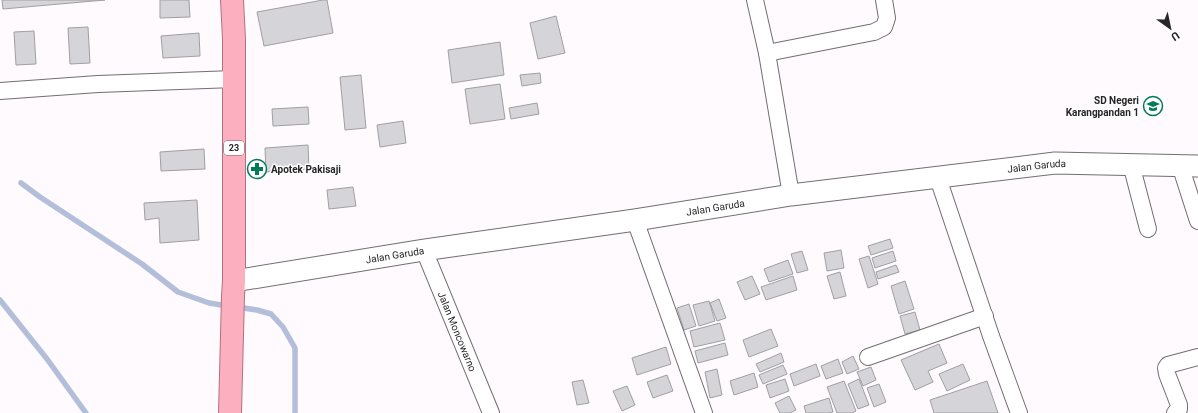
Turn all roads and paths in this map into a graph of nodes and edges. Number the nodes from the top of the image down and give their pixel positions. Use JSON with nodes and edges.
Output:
{"nodes":[{"id":1,"x":232,"y":0,"type":"edge"},
{"id":2,"x":755,"y":0,"type":"edge"},
{"id":3,"x":884,"y":0,"type":"edge"},
{"id":4,"x":767,"y":53,"type":"junction"},
{"id":5,"x":234,"y":79,"type":"junction"},
{"id":6,"x":0,"y":91,"type":"edge"},
{"id":7,"x":1131,"y":164,"type":"junction"},
{"id":8,"x":1189,"y":165,"type":"edge"},
{"id":9,"x":938,"y":178,"type":"junction"},
{"id":10,"x":791,"y":195,"type":"junction"},
{"id":11,"x":635,"y":220,"type":"junction"},
{"id":12,"x":1198,"y":221,"type":"edge"},
{"id":13,"x":1148,"y":229,"type":"dead end"},
{"id":14,"x":424,"y":250,"type":"junction"},
{"id":15,"x":233,"y":298,"type":"junction"},
{"id":16,"x":985,"y":316,"type":"junction"},
{"id":17,"x":868,"y":357,"type":"dead end"},
{"id":18,"x":1198,"y":357,"type":"edge"},
{"id":19,"x":230,"y":413,"type":"edge"},
{"id":20,"x":491,"y":413,"type":"edge"},
{"id":21,"x":704,"y":413,"type":"edge"},
{"id":22,"x":1019,"y":413,"type":"edge"},
{"id":23,"x":1175,"y":413,"type":"edge"}],
"edges":[{"from":1,"to":5,"type":"highway","number":"23"},
{"from":2,"to":4,"type":"street"},
{"from":3,"to":4,"type":"street"},
{"from":4,"to":10,"type":"street"},
{"from":5,"to":6,"type":"street"},
{"from":5,"to":15,"type":"highway","number":"23"},
{"from":7,"to":8,"type":"street","name":"Jalan Garuda"},
{"from":7,"to":9,"type":"street","name":"Jalan Garuda"},
{"from":7,"to":13,"type":"street"},
{"from":8,"to":12,"type":"street"},
{"from":9,"to":10,"type":"street","name":"Jalan Garuda"},
{"from":9,"to":16,"type":"street"},
{"from":10,"to":11,"type":"street","name":"Jalan Garuda"},
{"from":11,"to":14,"type":"street","name":"Jalan Garuda"},
{"from":11,"to":21,"type":"street"},
{"from":14,"to":15,"type":"street","name":"Jalan Garuda"},
{"from":14,"to":20,"type":"street","name":"Jalan Moncowarno"},
{"from":15,"to":19,"type":"highway","number":"23"},
{"from":16,"to":17,"type":"street"},
{"from":16,"to":22,"type":"street"},
{"from":18,"to":23,"type":"street"}]}
